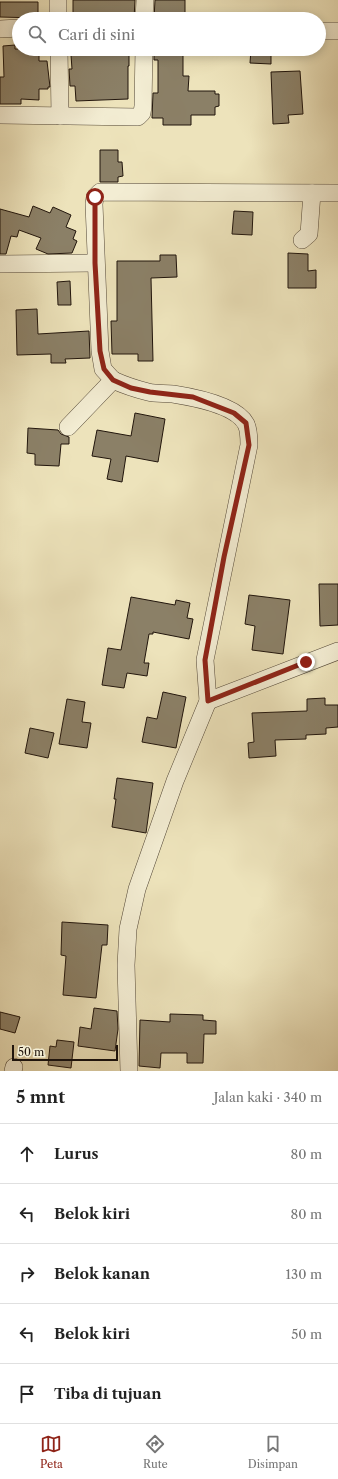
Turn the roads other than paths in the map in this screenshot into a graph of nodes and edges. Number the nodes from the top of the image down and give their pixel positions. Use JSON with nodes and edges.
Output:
{"nodes":[{"id":1,"x":58,"y":0,"type":"edge"},
{"id":2,"x":145,"y":0,"type":"edge"},
{"id":3,"x":58,"y":12,"type":"edge"},
{"id":4,"x":144,"y":12,"type":"edge"},
{"id":5,"x":12,"y":28,"type":"edge"},
{"id":6,"x":0,"y":29,"type":"edge"},
{"id":7,"x":326,"y":31,"type":"edge"},
{"id":8,"x":338,"y":31,"type":"edge"},
{"id":9,"x":59,"y":56,"type":"edge"},
{"id":10,"x":144,"y":56,"type":"edge"},
{"id":11,"x":0,"y":114,"type":"edge"},
{"id":12,"x":60,"y":116,"type":"junction"},
{"id":13,"x":312,"y":193,"type":"junction"},
{"id":14,"x":338,"y":193,"type":"edge"},
{"id":15,"x":302,"y":240,"type":"dead end"},
{"id":16,"x":95,"y":263,"type":"junction"},
{"id":17,"x":0,"y":264,"type":"edge"},
{"id":18,"x":113,"y":380,"type":"junction"},
{"id":19,"x":68,"y":427,"type":"dead end"},
{"id":20,"x":338,"y":651,"type":"edge"},
{"id":21,"x":208,"y":701,"type":"junction"},
{"id":22,"x":129,"y":1071,"type":"edge"}],
"edges":[{"from":1,"to":3,"type":"street"},
{"from":2,"to":4,"type":"street"},
{"from":5,"to":6,"type":"street"},
{"from":7,"to":8,"type":"street"},
{"from":9,"to":12,"type":"street"},
{"from":10,"to":12,"type":"street"},
{"from":11,"to":12,"type":"street"},
{"from":13,"to":14,"type":"street"},
{"from":13,"to":15,"type":"street"},
{"from":13,"to":16,"type":"street"},
{"from":16,"to":17,"type":"street"},
{"from":16,"to":18,"type":"street"},
{"from":18,"to":19,"type":"street"},
{"from":18,"to":21,"type":"street"},
{"from":20,"to":21,"type":"street"},
{"from":21,"to":22,"type":"street"}]}
